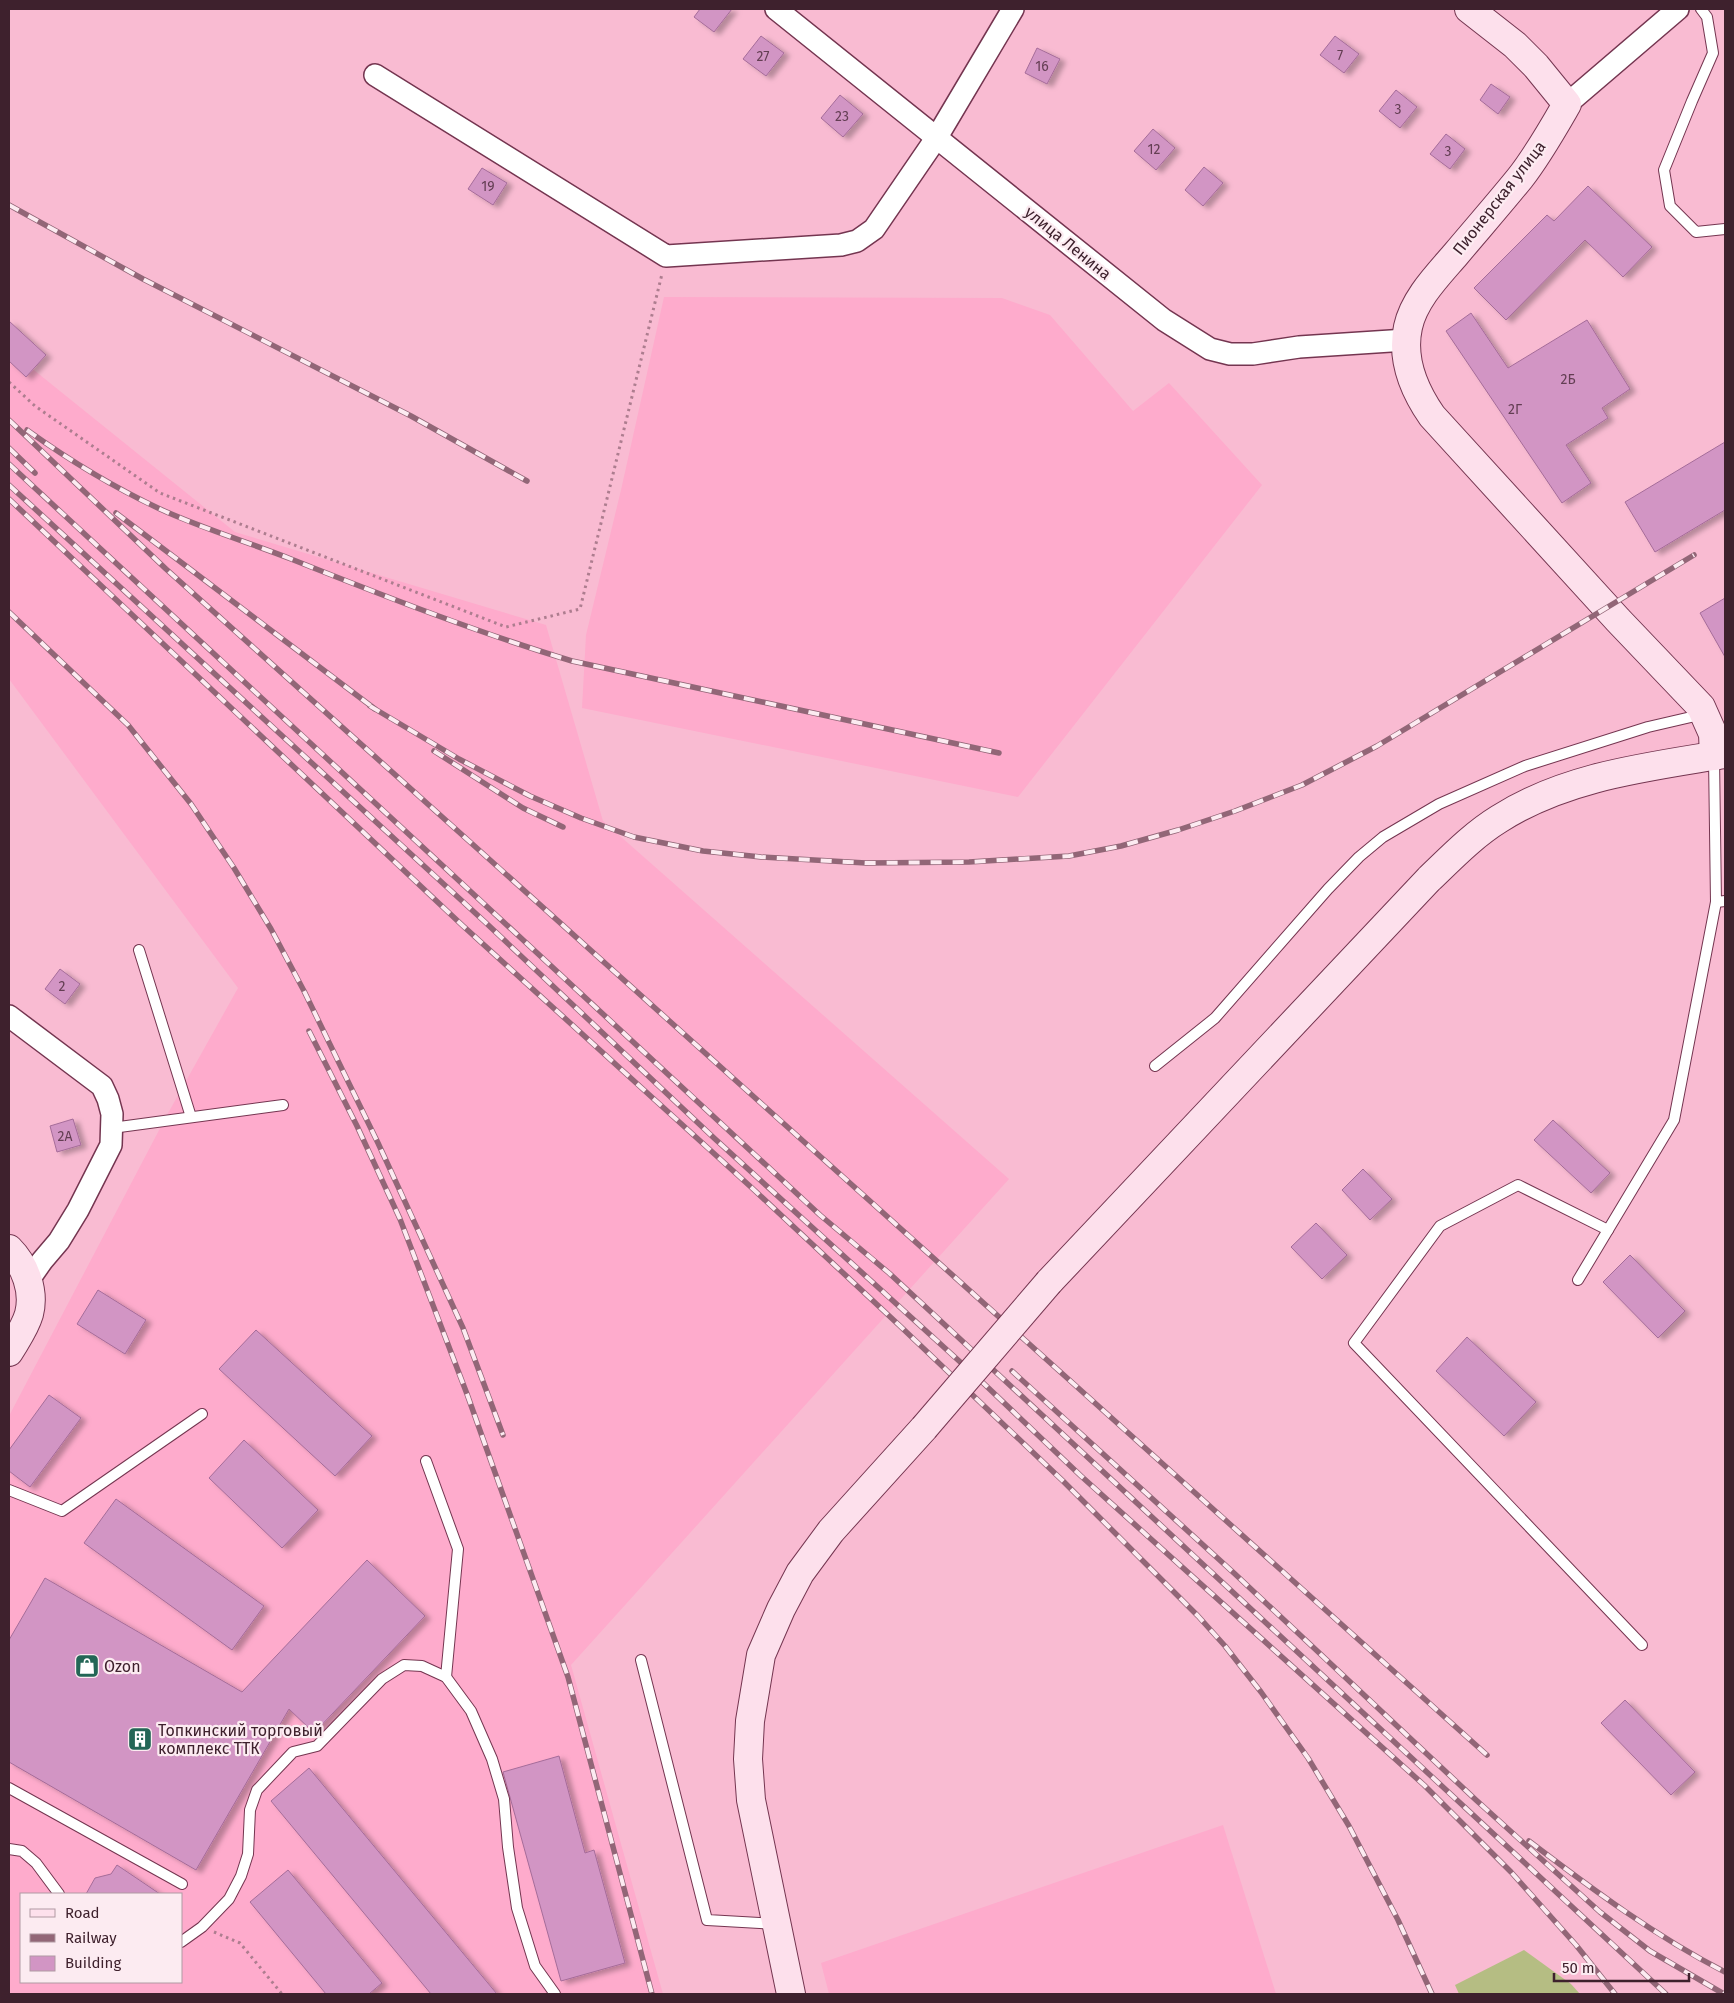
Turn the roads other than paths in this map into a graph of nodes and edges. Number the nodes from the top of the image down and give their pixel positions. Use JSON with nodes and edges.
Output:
{"nodes":[{"id":1,"x":776,"y":9,"type":"edge"},
{"id":2,"x":1012,"y":9,"type":"edge"},
{"id":3,"x":1469,"y":9,"type":"edge"},
{"id":4,"x":1678,"y":9,"type":"edge"},
{"id":5,"x":1701,"y":9,"type":"edge"},
{"id":6,"x":375,"y":75,"type":"dead end"},
{"id":7,"x":1567,"y":104,"type":"junction"},
{"id":8,"x":937,"y":137,"type":"junction"},
{"id":9,"x":1725,"y":229,"type":"edge"},
{"id":10,"x":1406,"y":340,"type":"junction"},
{"id":11,"x":1710,"y":714,"type":"edge"},
{"id":12,"x":1720,"y":755,"type":"edge"},
{"id":13,"x":1721,"y":902,"type":"edge"},
{"id":14,"x":138,"y":950,"type":"dead end"},
{"id":15,"x":9,"y":1016,"type":"edge"},
{"id":16,"x":1155,"y":1066,"type":"dead end"},
{"id":17,"x":283,"y":1105,"type":"dead end"},
{"id":18,"x":190,"y":1117,"type":"junction"},
{"id":19,"x":112,"y":1128,"type":"junction"},
{"id":20,"x":1608,"y":1230,"type":"junction"},
{"id":21,"x":9,"y":1249,"type":"edge"},
{"id":22,"x":1578,"y":1280,"type":"dead end"},
{"id":23,"x":28,"y":1281,"type":"junction"},
{"id":24,"x":9,"y":1352,"type":"edge"},
{"id":25,"x":202,"y":1414,"type":"dead end"},
{"id":26,"x":426,"y":1461,"type":"dead end"},
{"id":27,"x":9,"y":1490,"type":"edge"},
{"id":28,"x":1642,"y":1645,"type":"dead end"},
{"id":29,"x":641,"y":1660,"type":"dead end"},
{"id":30,"x":446,"y":1677,"type":"junction"},
{"id":31,"x":9,"y":1788,"type":"edge"},
{"id":32,"x":9,"y":1848,"type":"edge"},
{"id":33,"x":182,"y":1884,"type":"dead end"},
{"id":34,"x":57,"y":1893,"type":"edge"},
{"id":35,"x":776,"y":1924,"type":"junction"},
{"id":36,"x":182,"y":1941,"type":"edge"},
{"id":37,"x":556,"y":1994,"type":"edge"},
{"id":38,"x":791,"y":1994,"type":"edge"}],
"edges":[{"from":1,"to":8,"type":"street","name":"улица Ленина"},
{"from":2,"to":8,"type":"street"},
{"from":3,"to":7,"type":"street"},
{"from":4,"to":7,"type":"street","name":"Пионерская улица"},
{"from":5,"to":9,"type":"lane"},
{"from":6,"to":8,"type":"street"},
{"from":7,"to":10,"type":"street","name":"Пионерская улица"},
{"from":8,"to":10,"type":"street","name":"улица Ленина"},
{"from":10,"to":11,"type":"street"},
{"from":11,"to":12,"type":"street"},
{"from":11,"to":16,"type":"lane"},
{"from":12,"to":13,"type":"lane"},
{"from":12,"to":35,"type":"street","bridge":true},
{"from":13,"to":20,"type":"lane"},
{"from":14,"to":18,"type":"lane"},
{"from":15,"to":19,"type":"street"},
{"from":17,"to":18,"type":"lane"},
{"from":18,"to":19,"type":"lane"},
{"from":19,"to":23,"type":"street"},
{"from":20,"to":22,"type":"lane"},
{"from":20,"to":28,"type":"lane"},
{"from":21,"to":23,"type":"street"},
{"from":23,"to":24,"type":"street"},
{"from":25,"to":27,"type":"lane"},
{"from":26,"to":30,"type":"lane"},
{"from":29,"to":35,"type":"lane"},
{"from":30,"to":36,"type":"lane"},
{"from":30,"to":37,"type":"lane"},
{"from":31,"to":33,"type":"lane"},
{"from":32,"to":34,"type":"lane"},
{"from":35,"to":38,"type":"street"}]}
